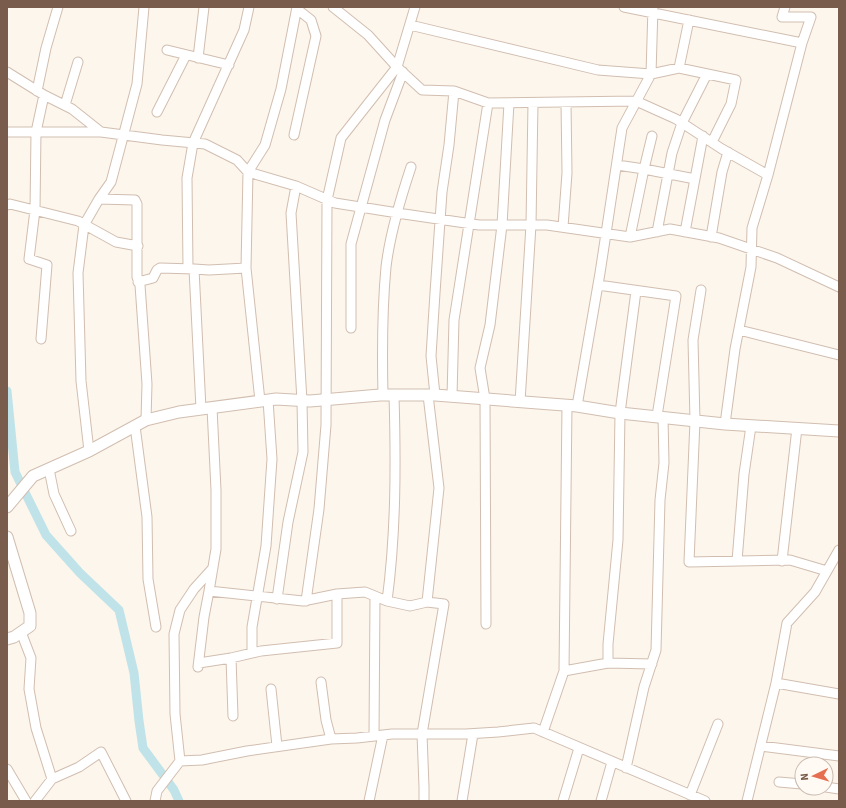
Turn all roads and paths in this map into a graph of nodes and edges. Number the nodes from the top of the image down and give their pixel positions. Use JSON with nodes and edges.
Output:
{"nodes":[{"id":1,"x":58,"y":7,"type":"edge"},
{"id":2,"x":144,"y":7,"type":"edge"},
{"id":3,"x":204,"y":7,"type":"edge"},
{"id":4,"x":249,"y":7,"type":"edge"},
{"id":5,"x":332,"y":7,"type":"edge"},
{"id":6,"x":415,"y":7,"type":"edge"},
{"id":7,"x":624,"y":7,"type":"edge"},
{"id":8,"x":785,"y":7,"type":"edge"},
{"id":9,"x":297,"y":8,"type":"edge"},
{"id":10,"x":652,"y":10,"type":"edge"},
{"id":11,"x":689,"y":20,"type":"junction"},
{"id":12,"x":410,"y":25,"type":"junction"},
{"id":13,"x":802,"y":43,"type":"junction"},
{"id":14,"x":167,"y":50,"type":"dead end"},
{"id":15,"x":186,"y":55,"type":"junction"},
{"id":16,"x":198,"y":58,"type":"junction"},
{"id":17,"x":78,"y":62,"type":"dead end"},
{"id":18,"x":228,"y":66,"type":"junction"},
{"id":19,"x":679,"y":68,"type":"junction"},
{"id":20,"x":400,"y":70,"type":"junction"},
{"id":21,"x":651,"y":74,"type":"junction"},
{"id":22,"x":707,"y":74,"type":"junction"},
{"id":23,"x":8,"y":75,"type":"edge"},
{"id":24,"x":454,"y":91,"type":"junction"},
{"id":25,"x":40,"y":93,"type":"junction"},
{"id":26,"x":636,"y":101,"type":"junction"},
{"id":27,"x":488,"y":103,"type":"junction"},
{"id":28,"x":509,"y":103,"type":"junction"},
{"id":29,"x":532,"y":103,"type":"junction"},
{"id":30,"x":566,"y":103,"type":"junction"},
{"id":31,"x":65,"y":105,"type":"junction"},
{"id":32,"x":157,"y":112,"type":"dead end"},
{"id":33,"x":682,"y":123,"type":"junction"},
{"id":34,"x":7,"y":132,"type":"edge"},
{"id":35,"x":36,"y":132,"type":"junction"},
{"id":36,"x":101,"y":132,"type":"junction"},
{"id":37,"x":124,"y":135,"type":"junction"},
{"id":38,"x":294,"y":135,"type":"dead end"},
{"id":39,"x":652,"y":136,"type":"dead end"},
{"id":40,"x":703,"y":136,"type":"junction"},
{"id":41,"x":712,"y":142,"type":"junction"},
{"id":42,"x":193,"y":143,"type":"junction"},
{"id":43,"x":728,"y":152,"type":"junction"},
{"id":44,"x":617,"y":165,"type":"junction"},
{"id":45,"x":411,"y":167,"type":"dead end"},
{"id":46,"x":644,"y":169,"type":"junction"},
{"id":47,"x":248,"y":172,"type":"junction"},
{"id":48,"x":667,"y":174,"type":"junction"},
{"id":49,"x":768,"y":174,"type":"junction"},
{"id":50,"x":695,"y":179,"type":"junction"},
{"id":51,"x":296,"y":186,"type":"junction"},
{"id":52,"x":99,"y":199,"type":"junction"},
{"id":53,"x":327,"y":200,"type":"junction"},
{"id":54,"x":7,"y":205,"type":"edge"},
{"id":55,"x":361,"y":207,"type":"junction"},
{"id":56,"x":35,"y":210,"type":"junction"},
{"id":57,"x":396,"y":213,"type":"junction"},
{"id":58,"x":440,"y":219,"type":"junction"},
{"id":59,"x":469,"y":224,"type":"junction"},
{"id":60,"x":84,"y":225,"type":"junction"},
{"id":61,"x":502,"y":225,"type":"junction"},
{"id":62,"x":531,"y":225,"type":"junction"},
{"id":63,"x":563,"y":227,"type":"junction"},
{"id":64,"x":657,"y":232,"type":"junction"},
{"id":65,"x":685,"y":232,"type":"junction"},
{"id":66,"x":606,"y":233,"type":"junction"},
{"id":67,"x":630,"y":237,"type":"junction"},
{"id":68,"x":711,"y":237,"type":"junction"},
{"id":69,"x":138,"y":246,"type":"junction"},
{"id":70,"x":751,"y":249,"type":"junction"},
{"id":71,"x":191,"y":268,"type":"junction"},
{"id":72,"x":246,"y":268,"type":"junction"},
{"id":73,"x":138,"y":282,"type":"junction"},
{"id":74,"x":598,"y":286,"type":"junction"},
{"id":75,"x":839,"y":288,"type":"edge"},
{"id":76,"x":701,"y":290,"type":"dead end"},
{"id":77,"x":636,"y":291,"type":"junction"},
{"id":78,"x":351,"y":328,"type":"dead end"},
{"id":79,"x":739,"y":330,"type":"junction"},
{"id":80,"x":41,"y":339,"type":"dead end"},
{"id":81,"x":839,"y":355,"type":"edge"},
{"id":82,"x":389,"y":395,"type":"junction"},
{"id":83,"x":432,"y":395,"type":"junction"},
{"id":84,"x":452,"y":396,"type":"junction"},
{"id":85,"x":327,"y":400,"type":"junction"},
{"id":86,"x":485,"y":400,"type":"junction"},
{"id":87,"x":264,"y":401,"type":"junction"},
{"id":88,"x":302,"y":401,"type":"junction"},
{"id":89,"x":520,"y":402,"type":"junction"},
{"id":90,"x":572,"y":406,"type":"junction"},
{"id":91,"x":206,"y":409,"type":"junction"},
{"id":92,"x":620,"y":413,"type":"junction"},
{"id":93,"x":660,"y":417,"type":"junction"},
{"id":94,"x":146,"y":420,"type":"junction"},
{"id":95,"x":695,"y":421,"type":"junction"},
{"id":96,"x":725,"y":424,"type":"junction"},
{"id":97,"x":135,"y":426,"type":"junction"},
{"id":98,"x":751,"y":426,"type":"junction"},
{"id":99,"x":797,"y":428,"type":"junction"},
{"id":100,"x":839,"y":431,"type":"edge"},
{"id":101,"x":90,"y":451,"type":"junction"},
{"id":102,"x":49,"y":468,"type":"junction"},
{"id":103,"x":7,"y":507,"type":"edge"},
{"id":104,"x":71,"y":531,"type":"dead end"},
{"id":105,"x":7,"y":537,"type":"edge"},
{"id":106,"x":839,"y":550,"type":"edge"},
{"id":107,"x":737,"y":561,"type":"junction"},
{"id":108,"x":782,"y":561,"type":"junction"},
{"id":109,"x":213,"y":568,"type":"junction"},
{"id":110,"x":827,"y":571,"type":"junction"},
{"id":111,"x":209,"y":591,"type":"junction"},
{"id":112,"x":337,"y":594,"type":"junction"},
{"id":113,"x":258,"y":596,"type":"junction"},
{"id":114,"x":375,"y":596,"type":"junction"},
{"id":115,"x":277,"y":599,"type":"junction"},
{"id":116,"x":306,"y":601,"type":"junction"},
{"id":117,"x":387,"y":601,"type":"junction"},
{"id":118,"x":427,"y":602,"type":"junction"},
{"id":119,"x":486,"y":624,"type":"dead end"},
{"id":120,"x":156,"y":627,"type":"dead end"},
{"id":121,"x":21,"y":632,"type":"junction"},
{"id":122,"x":7,"y":639,"type":"edge"},
{"id":123,"x":252,"y":653,"type":"junction"},
{"id":124,"x":231,"y":658,"type":"junction"},
{"id":125,"x":608,"y":663,"type":"junction"},
{"id":126,"x":652,"y":664,"type":"junction"},
{"id":127,"x":564,"y":671,"type":"junction"},
{"id":128,"x":321,"y":682,"type":"dead end"},
{"id":129,"x":776,"y":683,"type":"junction"},
{"id":130,"x":271,"y":689,"type":"dead end"},
{"id":131,"x":839,"y":694,"type":"edge"},
{"id":132,"x":233,"y":716,"type":"dead end"},
{"id":133,"x":718,"y":724,"type":"dead end"},
{"id":134,"x":543,"y":732,"type":"junction"},
{"id":135,"x":422,"y":734,"type":"junction"},
{"id":136,"x":473,"y":734,"type":"junction"},
{"id":137,"x":378,"y":735,"type":"junction"},
{"id":138,"x":331,"y":739,"type":"junction"},
{"id":139,"x":277,"y":746,"type":"junction"},
{"id":140,"x":761,"y":746,"type":"junction"},
{"id":141,"x":579,"y":748,"type":"junction"},
{"id":142,"x":839,"y":756,"type":"edge"},
{"id":143,"x":180,"y":761,"type":"junction"},
{"id":144,"x":612,"y":762,"type":"junction"},
{"id":145,"x":626,"y":768,"type":"junction"},
{"id":146,"x":7,"y":769,"type":"edge"},
{"id":147,"x":52,"y":780,"type":"junction"},
{"id":148,"x":779,"y":782,"type":"dead end"},
{"id":149,"x":794,"y":783,"type":"edge"},
{"id":150,"x":690,"y":795,"type":"junction"},
{"id":151,"x":26,"y":801,"type":"edge"},
{"id":152,"x":35,"y":801,"type":"edge"},
{"id":153,"x":126,"y":801,"type":"edge"},
{"id":154,"x":155,"y":801,"type":"edge"},
{"id":155,"x":369,"y":801,"type":"edge"},
{"id":156,"x":424,"y":801,"type":"edge"},
{"id":157,"x":462,"y":801,"type":"edge"},
{"id":158,"x":563,"y":801,"type":"edge"},
{"id":159,"x":601,"y":801,"type":"edge"},
{"id":160,"x":705,"y":801,"type":"edge"},
{"id":161,"x":746,"y":801,"type":"edge"}],
"edges":[{"from":1,"to":25,"type":"street"},
{"from":2,"to":37,"type":"street"},
{"from":3,"to":16,"type":"street"},
{"from":4,"to":18,"type":"street"},
{"from":5,"to":20,"type":"street"},
{"from":6,"to":12,"type":"street"},
{"from":7,"to":10,"type":"street"},
{"from":8,"to":13,"type":"street"},
{"from":9,"to":38,"type":"street"},
{"from":9,"to":47,"type":"street"},
{"from":10,"to":11,"type":"street"},
{"from":10,"to":21,"type":"street"},
{"from":11,"to":13,"type":"street"},
{"from":11,"to":19,"type":"street"},
{"from":12,"to":20,"type":"street"},
{"from":12,"to":21,"type":"street"},
{"from":13,"to":49,"type":"street"},
{"from":14,"to":15,"type":"street"},
{"from":15,"to":16,"type":"street"},
{"from":15,"to":32,"type":"street"},
{"from":16,"to":18,"type":"street"},
{"from":17,"to":31,"type":"street"},
{"from":18,"to":42,"type":"street"},
{"from":19,"to":21,"type":"street"},
{"from":19,"to":22,"type":"street"},
{"from":20,"to":24,"type":"street"},
{"from":20,"to":53,"type":"street"},
{"from":20,"to":55,"type":"street"},
{"from":21,"to":26,"type":"street"},
{"from":22,"to":33,"type":"street"},
{"from":22,"to":41,"type":"street"},
{"from":23,"to":25,"type":"street"},
{"from":24,"to":27,"type":"street"},
{"from":24,"to":58,"type":"street"},
{"from":25,"to":31,"type":"street"},
{"from":25,"to":35,"type":"street"},
{"from":26,"to":30,"type":"street"},
{"from":26,"to":33,"type":"street"},
{"from":26,"to":44,"type":"street"},
{"from":27,"to":28,"type":"street"},
{"from":27,"to":59,"type":"street"},
{"from":28,"to":29,"type":"street"},
{"from":28,"to":61,"type":"street"},
{"from":29,"to":30,"type":"street"},
{"from":29,"to":62,"type":"street"},
{"from":30,"to":63,"type":"street"},
{"from":31,"to":36,"type":"street"},
{"from":33,"to":40,"type":"street"},
{"from":33,"to":48,"type":"street"},
{"from":34,"to":35,"type":"street"},
{"from":35,"to":36,"type":"street"},
{"from":35,"to":56,"type":"street"},
{"from":36,"to":37,"type":"street"},
{"from":37,"to":42,"type":"street"},
{"from":37,"to":52,"type":"street"},
{"from":39,"to":46,"type":"street"},
{"from":40,"to":41,"type":"street"},
{"from":40,"to":50,"type":"street"},
{"from":41,"to":43,"type":"street"},
{"from":42,"to":47,"type":"street"},
{"from":42,"to":71,"type":"street"},
{"from":43,"to":49,"type":"street"},
{"from":43,"to":68,"type":"street"},
{"from":44,"to":46,"type":"street"},
{"from":44,"to":66,"type":"street"},
{"from":45,"to":57,"type":"street"},
{"from":46,"to":48,"type":"street"},
{"from":46,"to":67,"type":"street"},
{"from":47,"to":51,"type":"street"},
{"from":47,"to":72,"type":"street"},
{"from":48,"to":50,"type":"street"},
{"from":48,"to":64,"type":"street"},
{"from":49,"to":70,"type":"street"},
{"from":50,"to":65,"type":"street"},
{"from":51,"to":53,"type":"street"},
{"from":51,"to":88,"type":"street"},
{"from":52,"to":60,"type":"street"},
{"from":52,"to":69,"type":"street"},
{"from":53,"to":55,"type":"street"},
{"from":53,"to":85,"type":"street"},
{"from":54,"to":56,"type":"street"},
{"from":55,"to":57,"type":"street"},
{"from":55,"to":78,"type":"street"},
{"from":56,"to":60,"type":"street"},
{"from":56,"to":80,"type":"street"},
{"from":57,"to":58,"type":"street"},
{"from":57,"to":82,"type":"street"},
{"from":58,"to":59,"type":"street"},
{"from":58,"to":83,"type":"street"},
{"from":59,"to":61,"type":"street"},
{"from":59,"to":84,"type":"street"},
{"from":60,"to":69,"type":"street"},
{"from":60,"to":101,"type":"street"},
{"from":61,"to":62,"type":"street"},
{"from":61,"to":86,"type":"street"},
{"from":62,"to":63,"type":"street"},
{"from":62,"to":89,"type":"street"},
{"from":63,"to":66,"type":"street"},
{"from":64,"to":65,"type":"street"},
{"from":64,"to":67,"type":"street"},
{"from":65,"to":68,"type":"street"},
{"from":66,"to":67,"type":"street"},
{"from":66,"to":74,"type":"street"},
{"from":68,"to":70,"type":"street"},
{"from":69,"to":73,"type":"street"},
{"from":70,"to":75,"type":"street"},
{"from":70,"to":79,"type":"street"},
{"from":71,"to":72,"type":"street"},
{"from":71,"to":73,"type":"street"},
{"from":71,"to":91,"type":"street"},
{"from":72,"to":87,"type":"street"},
{"from":73,"to":94,"type":"street"},
{"from":74,"to":77,"type":"street"},
{"from":74,"to":90,"type":"street"},
{"from":76,"to":95,"type":"street"},
{"from":77,"to":92,"type":"street"},
{"from":77,"to":93,"type":"street"},
{"from":79,"to":81,"type":"street"},
{"from":79,"to":96,"type":"street"},
{"from":82,"to":83,"type":"street"},
{"from":82,"to":85,"type":"street"},
{"from":82,"to":117,"type":"street"},
{"from":83,"to":84,"type":"street"},
{"from":83,"to":118,"type":"street"},
{"from":84,"to":86,"type":"street"},
{"from":85,"to":88,"type":"street"},
{"from":85,"to":116,"type":"street"},
{"from":86,"to":89,"type":"street"},
{"from":86,"to":119,"type":"street"},
{"from":87,"to":88,"type":"street"},
{"from":87,"to":91,"type":"street"},
{"from":87,"to":113,"type":"street"},
{"from":88,"to":115,"type":"street"},
{"from":89,"to":90,"type":"street"},
{"from":90,"to":92,"type":"street"},
{"from":90,"to":127,"type":"street"},
{"from":91,"to":94,"type":"street"},
{"from":91,"to":109,"type":"street"},
{"from":92,"to":93,"type":"street"},
{"from":92,"to":125,"type":"street"},
{"from":93,"to":95,"type":"street"},
{"from":93,"to":126,"type":"street"},
{"from":94,"to":97,"type":"street"},
{"from":95,"to":96,"type":"street"},
{"from":95,"to":107,"type":"street"},
{"from":96,"to":98,"type":"street"},
{"from":97,"to":101,"type":"street"},
{"from":97,"to":120,"type":"street"},
{"from":98,"to":99,"type":"street"},
{"from":98,"to":107,"type":"street"},
{"from":99,"to":100,"type":"street"},
{"from":99,"to":108,"type":"street"},
{"from":101,"to":102,"type":"street"},
{"from":102,"to":103,"type":"street"},
{"from":102,"to":104,"type":"street"},
{"from":105,"to":121,"type":"street"},
{"from":106,"to":110,"type":"street"},
{"from":107,"to":108,"type":"street"},
{"from":108,"to":110,"type":"street"},
{"from":109,"to":111,"type":"street"},
{"from":109,"to":143,"type":"street"},
{"from":110,"to":129,"type":"street"},
{"from":111,"to":113,"type":"street"},
{"from":111,"to":124,"type":"street"},
{"from":112,"to":114,"type":"street"},
{"from":112,"to":116,"type":"street"},
{"from":112,"to":123,"type":"street"},
{"from":113,"to":115,"type":"street"},
{"from":113,"to":123,"type":"street"},
{"from":114,"to":117,"type":"street"},
{"from":114,"to":137,"type":"street"},
{"from":115,"to":116,"type":"street"},
{"from":117,"to":118,"type":"street"},
{"from":118,"to":135,"type":"street"},
{"from":121,"to":122,"type":"street"},
{"from":121,"to":147,"type":"street"},
{"from":123,"to":124,"type":"street"},
{"from":124,"to":132,"type":"street"},
{"from":125,"to":126,"type":"street"},
{"from":125,"to":127,"type":"street"},
{"from":126,"to":145,"type":"street"},
{"from":127,"to":134,"type":"street"},
{"from":128,"to":138,"type":"street"},
{"from":129,"to":131,"type":"street"},
{"from":129,"to":140,"type":"street"},
{"from":130,"to":139,"type":"street"},
{"from":133,"to":150,"type":"street"},
{"from":134,"to":136,"type":"street"},
{"from":134,"to":141,"type":"street"},
{"from":135,"to":136,"type":"street"},
{"from":135,"to":137,"type":"street"},
{"from":135,"to":156,"type":"street"},
{"from":136,"to":157,"type":"street"},
{"from":137,"to":138,"type":"street"},
{"from":137,"to":155,"type":"street"},
{"from":138,"to":139,"type":"street"},
{"from":139,"to":143,"type":"street"},
{"from":140,"to":142,"type":"street"},
{"from":140,"to":161,"type":"street"},
{"from":141,"to":144,"type":"street"},
{"from":141,"to":158,"type":"street"},
{"from":143,"to":154,"type":"street"},
{"from":144,"to":145,"type":"street"},
{"from":144,"to":159,"type":"street"},
{"from":145,"to":150,"type":"street"},
{"from":146,"to":151,"type":"street"},
{"from":147,"to":152,"type":"street"},
{"from":147,"to":153,"type":"street"},
{"from":148,"to":149,"type":"street"},
{"from":150,"to":160,"type":"street"}]}
